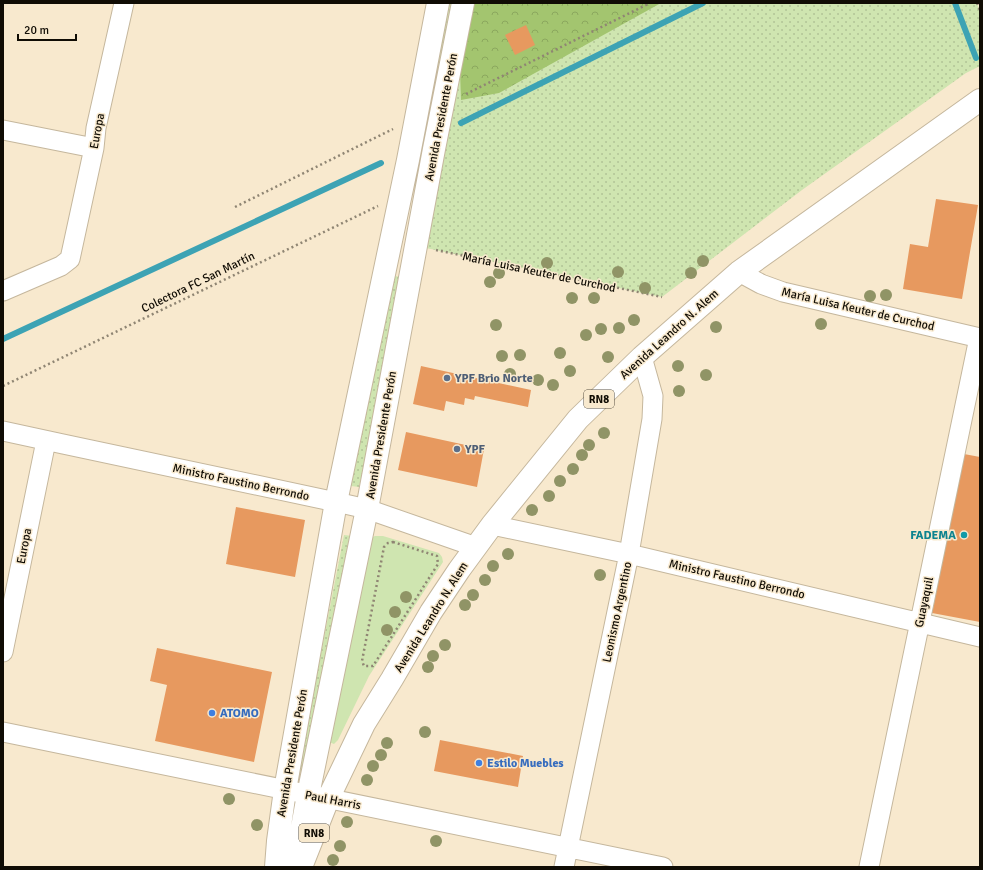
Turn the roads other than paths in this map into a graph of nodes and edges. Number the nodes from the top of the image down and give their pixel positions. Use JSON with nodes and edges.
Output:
{"nodes":[{"id":1,"x":124,"y":3,"type":"edge"},
{"id":2,"x":438,"y":3,"type":"edge"},
{"id":3,"x":463,"y":3,"type":"edge"},
{"id":4,"x":980,"y":100,"type":"edge"},
{"id":5,"x":3,"y":130,"type":"edge"},
{"id":6,"x":94,"y":148,"type":"junction"},
{"id":7,"x":391,"y":240,"type":"junction"},
{"id":8,"x":416,"y":246,"type":"junction"},
{"id":9,"x":739,"y":272,"type":"junction"},
{"id":10,"x":3,"y":291,"type":"edge"},
{"id":11,"x":980,"y":338,"type":"edge"},
{"id":12,"x":642,"y":356,"type":"junction"},
{"id":13,"x":3,"y":431,"type":"edge"},
{"id":14,"x":46,"y":441,"type":"junction"},
{"id":15,"x":336,"y":502,"type":"junction"},
{"id":16,"x":367,"y":509,"type":"junction"},
{"id":17,"x":492,"y":525,"type":"junction"},
{"id":18,"x":476,"y":547,"type":"junction"},
{"id":19,"x":630,"y":554,"type":"junction"},
{"id":20,"x":920,"y":622,"type":"junction"},
{"id":21,"x":980,"y":637,"type":"edge"},
{"id":22,"x":3,"y":652,"type":"edge"},
{"id":23,"x":3,"y":732,"type":"edge"},
{"id":24,"x":285,"y":790,"type":"junction"},
{"id":25,"x":318,"y":797,"type":"junction"},
{"id":26,"x":568,"y":848,"type":"junction"},
{"id":27,"x":276,"y":867,"type":"edge"},
{"id":28,"x":298,"y":867,"type":"edge"},
{"id":29,"x":301,"y":867,"type":"edge"},
{"id":30,"x":564,"y":867,"type":"edge"},
{"id":31,"x":663,"y":867,"type":"edge"},
{"id":32,"x":870,"y":867,"type":"edge"}],
"edges":[{"from":1,"to":6,"type":"street","name":"Europa"},
{"from":2,"to":7,"type":"main road","name":"Avenida Presidente Perón"},
{"from":3,"to":8,"type":"main road","name":"Avenida Presidente Perón"},
{"from":4,"to":9,"type":"main road","name":"Avenida Leandro N. Alem","number":"RN8"},
{"from":5,"to":6,"type":"street"},
{"from":6,"to":10,"type":"street","name":"Europa"},
{"from":7,"to":8,"type":"main road"},
{"from":7,"to":15,"type":"main road","name":"Avenida Presidente Perón"},
{"from":8,"to":16,"type":"main road","name":"Avenida Presidente Perón"},
{"from":9,"to":11,"type":"street","name":"María Luisa Keuter de Curchod"},
{"from":9,"to":12,"type":"main road","name":"Avenida Leandro N. Alem","number":"RN8"},
{"from":11,"to":20,"type":"street","name":"Guayaquil"},
{"from":12,"to":17,"type":"main road","name":"Avenida Leandro N. Alem","number":"RN8"},
{"from":12,"to":19,"type":"street","name":"Leonismo Argentino"},
{"from":13,"to":14,"type":"street","name":"Ministro Faustino Berrondo"},
{"from":14,"to":15,"type":"street","name":"Ministro Faustino Berrondo"},
{"from":14,"to":22,"type":"street","name":"Europa"},
{"from":15,"to":16,"type":"street","name":"Ministro Faustino Berrondo"},
{"from":15,"to":24,"type":"main road","name":"Avenida Presidente Perón"},
{"from":16,"to":18,"type":"street","name":"Ministro Faustino Berrondo"},
{"from":16,"to":25,"type":"main road","name":"Avenida Presidente Perón"},
{"from":17,"to":18,"type":"main road","name":"Avenida Leandro N. Alem","number":"RN8"},
{"from":17,"to":19,"type":"street","name":"Ministro Faustino Berrondo"},
{"from":18,"to":25,"type":"main road","name":"Avenida Leandro N. Alem","number":"RN8"},
{"from":19,"to":20,"type":"street","name":"Ministro Faustino Berrondo"},
{"from":19,"to":26,"type":"street","name":"Leonismo Argentino"},
{"from":20,"to":21,"type":"street","name":"Ministro Faustino Berrondo"},
{"from":20,"to":32,"type":"street","name":"Guayaquil"},
{"from":23,"to":24,"type":"street","name":"Paul Harris"},
{"from":24,"to":25,"type":"street","name":"Paul Harris"},
{"from":24,"to":27,"type":"main road","name":"Avenida Presidente Perón"},
{"from":25,"to":26,"type":"street","name":"Paul Harris"},
{"from":25,"to":28,"type":"main road","name":"Avenida Presidente Perón"},
{"from":25,"to":29,"type":"main road","name":"Avenida Presidente Perón","number":"RN8"},
{"from":26,"to":30,"type":"street","name":"Leonismo Argentino"},
{"from":26,"to":31,"type":"street","name":"Paul Harris"}]}
